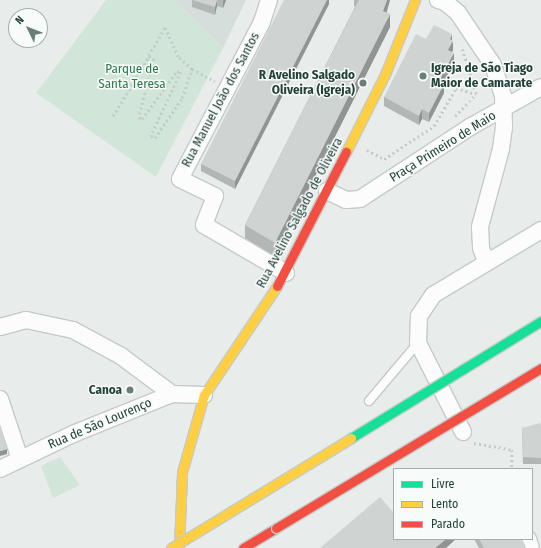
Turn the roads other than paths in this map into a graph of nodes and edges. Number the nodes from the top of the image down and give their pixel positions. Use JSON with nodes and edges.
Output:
{"nodes":[{"id":1,"x":269,"y":0,"type":"edge"},
{"id":2,"x":415,"y":0,"type":"edge"},
{"id":3,"x":438,"y":0,"type":"edge"},
{"id":4,"x":541,"y":87,"type":"edge"},
{"id":5,"x":505,"y":109,"type":"junction"},
{"id":6,"x":327,"y":191,"type":"junction"},
{"id":7,"x":541,"y":230,"type":"edge"},
{"id":8,"x":486,"y":262,"type":"junction"},
{"id":9,"x":286,"y":273,"type":"junction"},
{"id":10,"x":541,"y":321,"type":"edge"},
{"id":11,"x":0,"y":327,"type":"edge"},
{"id":12,"x":418,"y":343,"type":"junction"},
{"id":13,"x":541,"y":368,"type":"edge"},
{"id":14,"x":172,"y":394,"type":"junction"},
{"id":15,"x":204,"y":395,"type":"junction"},
{"id":16,"x":0,"y":399,"type":"edge"},
{"id":17,"x":369,"y":401,"type":"dead end"},
{"id":18,"x":463,"y":432,"type":"road end"},
{"id":19,"x":20,"y":459,"type":"junction"},
{"id":20,"x":0,"y":469,"type":"edge"},
{"id":21,"x":171,"y":548,"type":"edge"},
{"id":22,"x":179,"y":548,"type":"edge"},
{"id":23,"x":243,"y":548,"type":"edge"}],
"edges":[{"from":1,"to":9,"type":"street","name":"Rua Manuel João dos Santos"},
{"from":2,"to":6,"type":"main road","name":"Rua Avelino Salgado de Oliveira"},
{"from":3,"to":5,"type":"street","name":"Praça Primeiro de Maio"},
{"from":4,"to":5,"type":"street"},
{"from":5,"to":6,"type":"street","name":"Praça Primeiro de Maio"},
{"from":5,"to":8,"type":"street"},
{"from":6,"to":9,"type":"main road","name":"Rua Avelino Salgado de Oliveira"},
{"from":7,"to":8,"type":"street"},
{"from":8,"to":12,"type":"street"},
{"from":9,"to":15,"type":"main road","name":"Rua Avelino Salgado de Oliveira"},
{"from":10,"to":21,"type":"main road","bridge":true},
{"from":11,"to":14,"type":"street"},
{"from":12,"to":17,"type":"lane"},
{"from":12,"to":18,"type":"street"},
{"from":13,"to":23,"type":"main road","bridge":true},
{"from":14,"to":15,"type":"street","name":"Rua de São Lourenço"},
{"from":14,"to":19,"type":"street","name":"Rua de São Lourenço"},
{"from":15,"to":22,"type":"main road","name":"Rua Avelino Salgado de Oliveira"},
{"from":16,"to":19,"type":"street"},
{"from":19,"to":20,"type":"street","name":"Rua de São Lourenço"}]}
